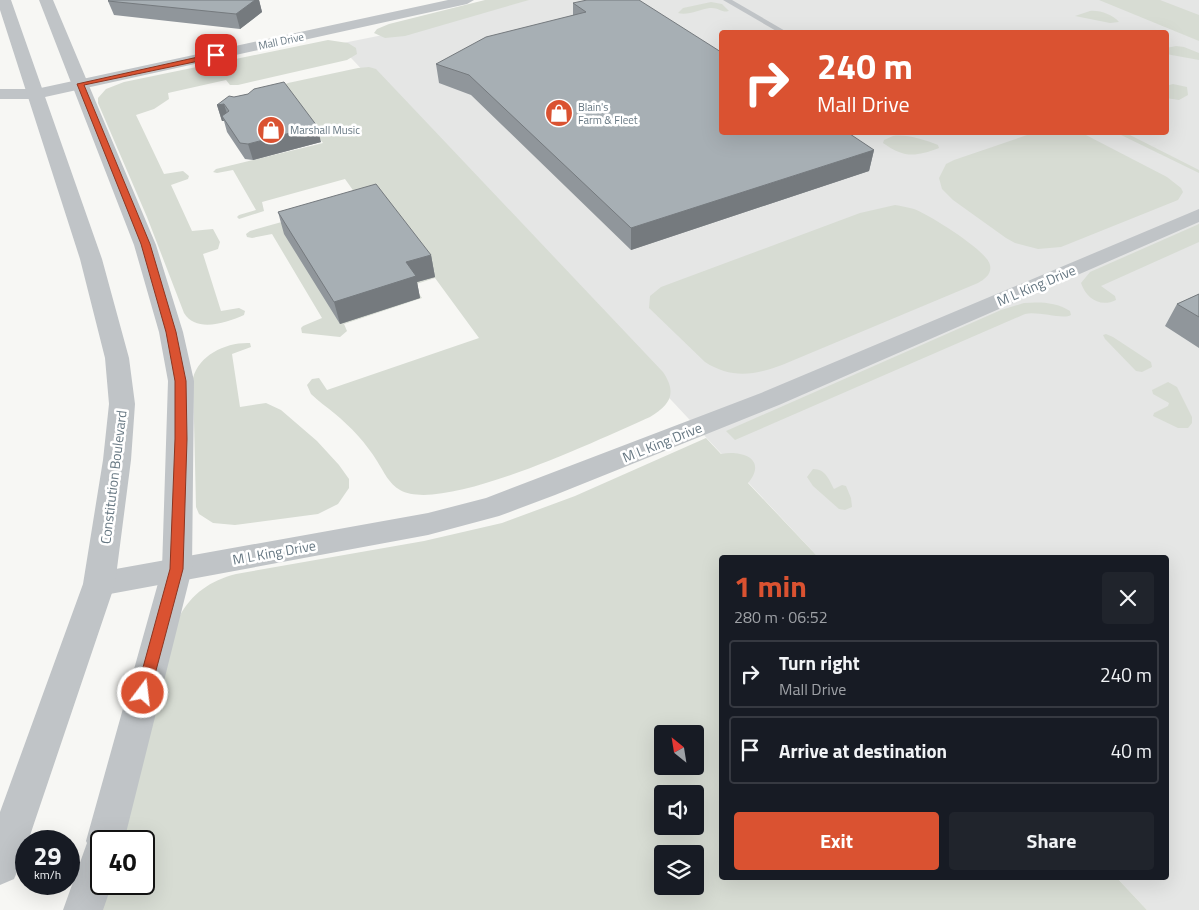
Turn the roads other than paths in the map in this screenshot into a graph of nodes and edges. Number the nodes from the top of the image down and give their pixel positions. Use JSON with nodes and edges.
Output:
{"nodes":[{"id":1,"x":4,"y":0,"type":"edge"},
{"id":2,"x":46,"y":0,"type":"edge"},
{"id":3,"x":466,"y":0,"type":"edge"},
{"id":4,"x":727,"y":0,"type":"edge"},
{"id":5,"x":780,"y":30,"type":"edge"},
{"id":6,"x":80,"y":84,"type":"junction"},
{"id":7,"x":0,"y":94,"type":"edge"},
{"id":8,"x":36,"y":94,"type":"junction"},
{"id":9,"x":0,"y":108,"type":"edge"},
{"id":10,"x":1199,"y":215,"type":"edge"},
{"id":11,"x":176,"y":569,"type":"junction"},
{"id":12,"x":99,"y":584,"type":"junction"},
{"id":13,"x":108,"y":830,"type":"edge"},
{"id":14,"x":0,"y":865,"type":"edge"},
{"id":15,"x":90,"y":889,"type":"edge"},
{"id":16,"x":83,"y":910,"type":"edge"}],
"edges":[{"from":1,"to":8,"type":"street","name":"Constitution Boulevard"},
{"from":2,"to":6,"type":"street"},
{"from":3,"to":6,"type":"street","name":"Mall Drive"},
{"from":4,"to":5,"type":"lane"},
{"from":6,"to":8,"type":"street","name":"Mall Drive"},
{"from":6,"to":11,"type":"street"},
{"from":7,"to":8,"type":"street"},
{"from":8,"to":9,"type":"street"},
{"from":8,"to":12,"type":"street","name":"Constitution Boulevard"},
{"from":10,"to":11,"type":"street","name":"M L King Drive"},
{"from":11,"to":12,"type":"street","name":"M L King Drive"},
{"from":11,"to":13,"type":"street"},
{"from":12,"to":14,"type":"street","name":"Constitution Boulevard"},
{"from":15,"to":16,"type":"street"}]}
